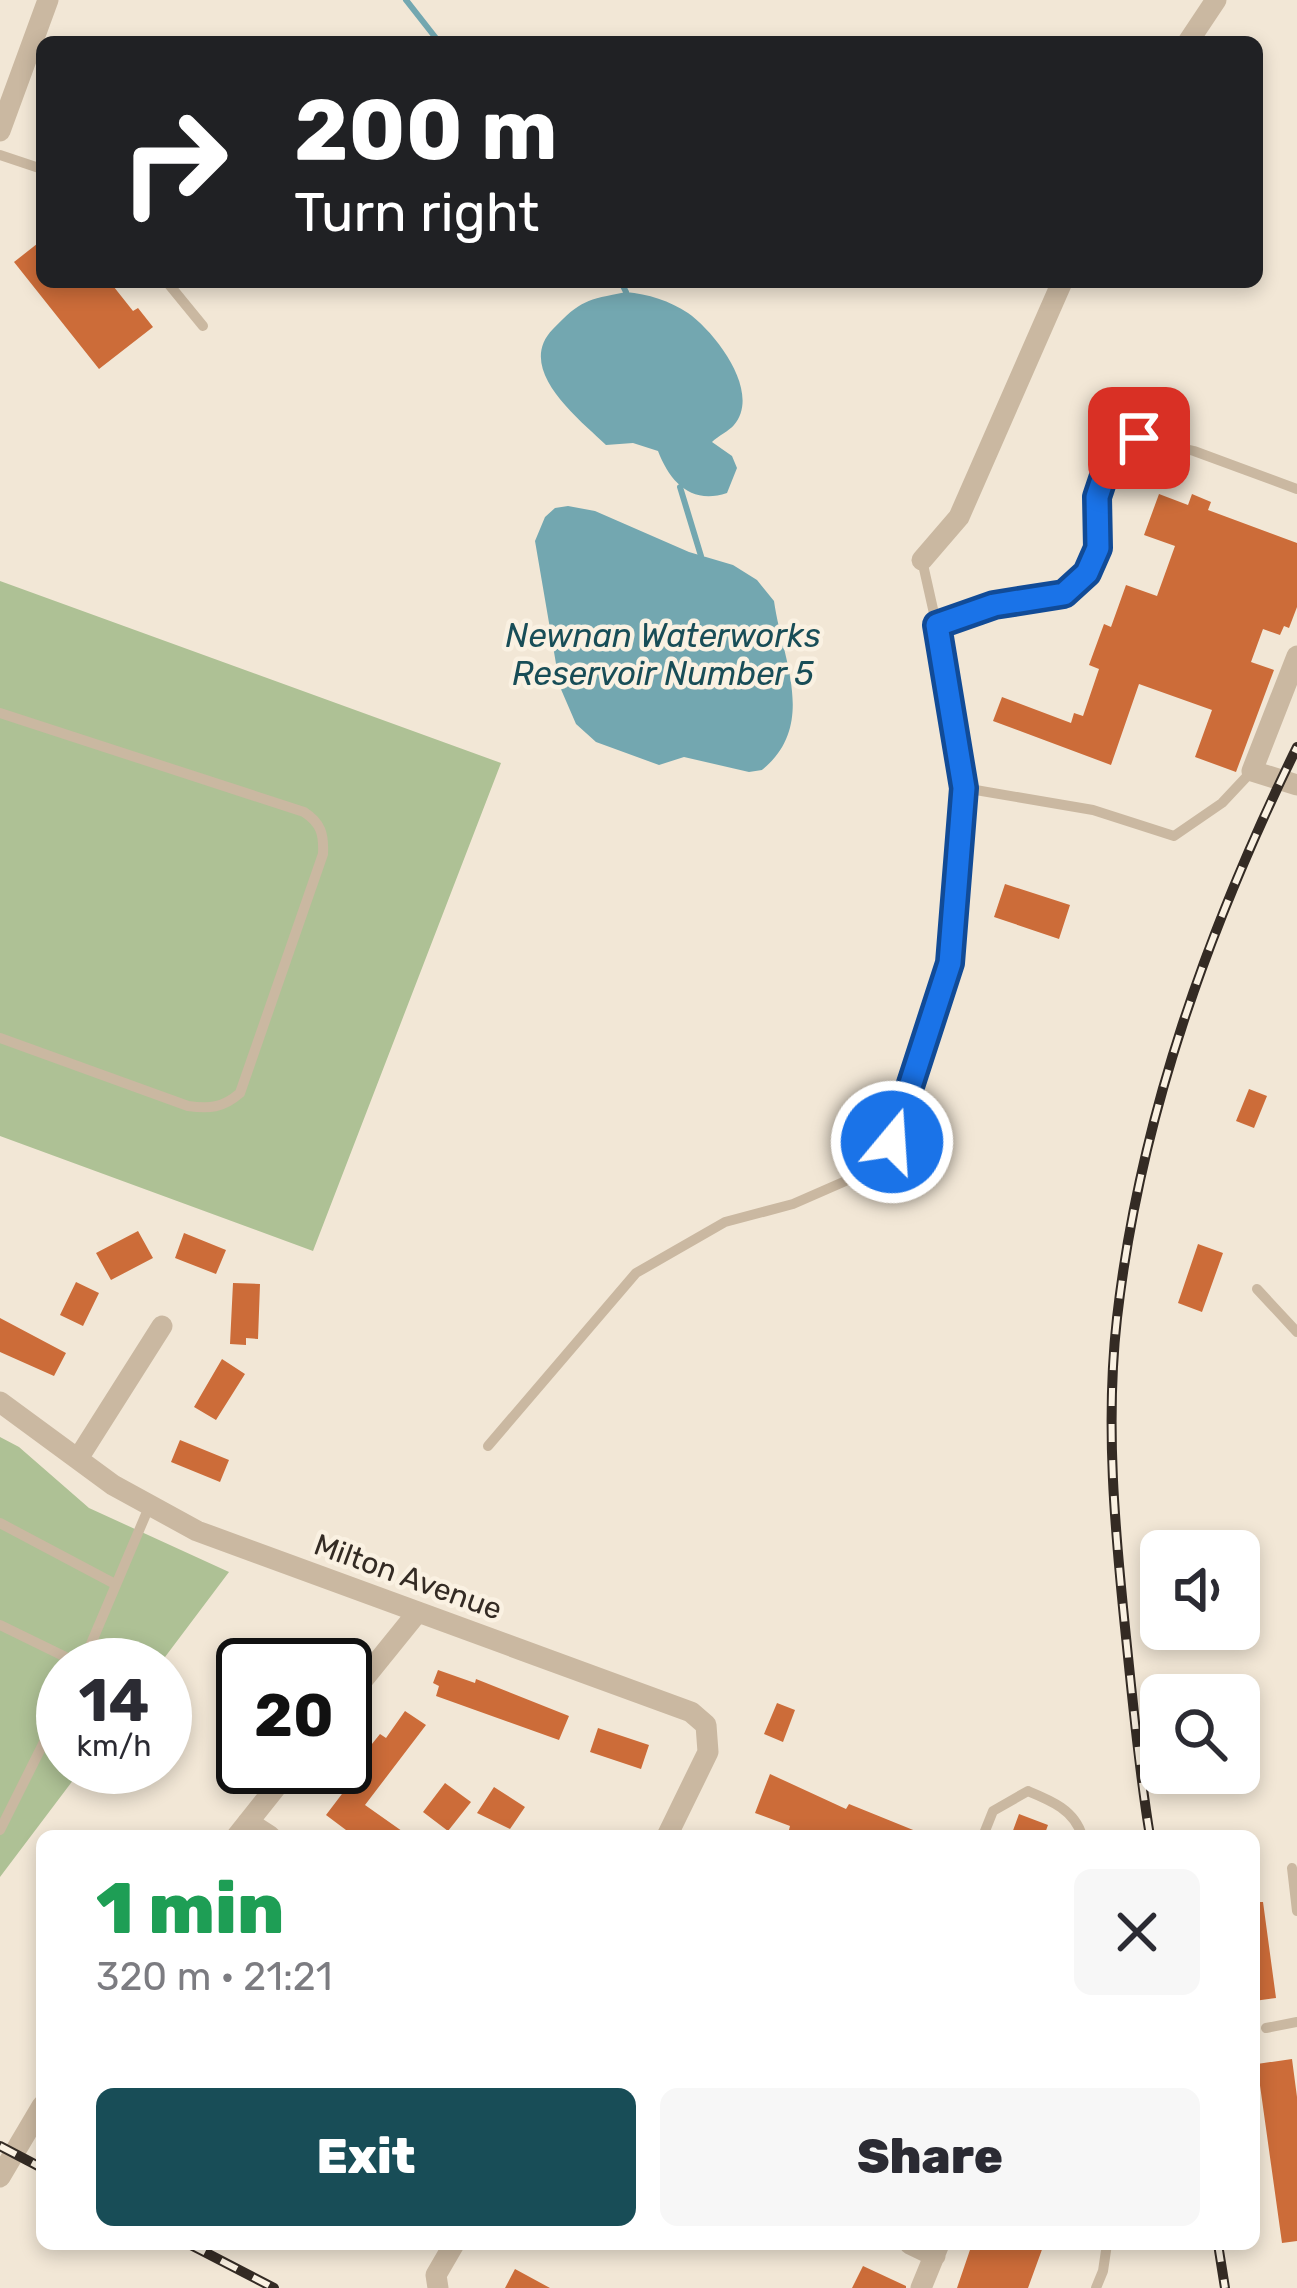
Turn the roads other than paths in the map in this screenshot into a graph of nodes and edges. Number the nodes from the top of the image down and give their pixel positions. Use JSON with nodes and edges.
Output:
{"nodes":[{"id":1,"x":48,"y":0,"type":"edge"},
{"id":2,"x":1216,"y":0,"type":"edge"},
{"id":3,"x":1192,"y":36,"type":"edge"},
{"id":4,"x":0,"y":131,"type":"edge"},
{"id":5,"x":0,"y":155,"type":"edge"},
{"id":6,"x":36,"y":167,"type":"edge"},
{"id":7,"x":172,"y":288,"type":"edge"},
{"id":8,"x":1059,"y":288,"type":"edge"},
{"id":9,"x":202,"y":326,"type":"dead end"},
{"id":10,"x":1297,"y":489,"type":"edge"},
{"id":11,"x":922,"y":560,"type":"joint"},
{"id":12,"x":937,"y":625,"type":"junction"},
{"id":13,"x":1297,"y":656,"type":"edge"},
{"id":14,"x":0,"y":713,"type":"edge"},
{"id":15,"x":1252,"y":771,"type":"junction"},
{"id":16,"x":1297,"y":785,"type":"edge"},
{"id":17,"x":964,"y":788,"type":"junction"},
{"id":18,"x":0,"y":1039,"type":"edge"},
{"id":19,"x":1257,"y":1288,"type":"dead end"},
{"id":20,"x":162,"y":1326,"type":"dead end"},
{"id":21,"x":1297,"y":1332,"type":"edge"},
{"id":22,"x":0,"y":1402,"type":"edge"},
{"id":23,"x":488,"y":1447,"type":"dead end"},
{"id":24,"x":79,"y":1457,"type":"junction"},
{"id":25,"x":149,"y":1507,"type":"junction"},
{"id":26,"x":0,"y":1523,"type":"edge"},
{"id":27,"x":115,"y":1584,"type":"junction"},
{"id":28,"x":417,"y":1613,"type":"junction"},
{"id":29,"x":0,"y":1625,"type":"edge"},
{"id":30,"x":372,"y":1669,"type":"edge"},
{"id":31,"x":36,"y":1755,"type":"edge"},
{"id":32,"x":271,"y":1794,"type":"edge"},
{"id":33,"x":4,"y":1816,"type":"edge"},
{"id":34,"x":243,"y":1829,"type":"edge"},
{"id":35,"x":0,"y":1830,"type":"edge"},
{"id":36,"x":672,"y":1830,"type":"edge"},
{"id":37,"x":985,"y":1830,"type":"edge"},
{"id":38,"x":1081,"y":1830,"type":"edge"},
{"id":39,"x":1292,"y":1868,"type":"dead end"},
{"id":40,"x":1297,"y":1912,"type":"edge"},
{"id":41,"x":1297,"y":2022,"type":"edge"},
{"id":42,"x":1266,"y":2028,"type":"dead end"},
{"id":43,"x":36,"y":2116,"type":"edge"},
{"id":44,"x":0,"y":2176,"type":"edge"},
{"id":45,"x":451,"y":2250,"type":"edge"},
{"id":46,"x":937,"y":2250,"type":"edge"},
{"id":47,"x":1106,"y":2250,"type":"edge"},
{"id":48,"x":437,"y":2282,"type":"edge"},
{"id":49,"x":921,"y":2288,"type":"edge"},
{"id":50,"x":1096,"y":2288,"type":"edge"}],
"edges":[{"from":1,"to":4,"type":"street"},
{"from":2,"to":3,"type":"street"},
{"from":5,"to":6,"type":"lane"},
{"from":7,"to":9,"type":"lane"},
{"from":8,"to":11,"type":"street"},
{"from":10,"to":12,"type":"lane"},
{"from":11,"to":12,"type":"lane"},
{"from":12,"to":17,"type":"lane"},
{"from":13,"to":15,"type":"street"},
{"from":14,"to":18,"type":"lane"},
{"from":15,"to":16,"type":"street"},
{"from":15,"to":17,"type":"lane"},
{"from":17,"to":23,"type":"lane"},
{"from":19,"to":21,"type":"lane"},
{"from":20,"to":24,"type":"street"},
{"from":22,"to":24,"type":"street","name":"Milton Avenue"},
{"from":24,"to":25,"type":"street","name":"Milton Avenue"},
{"from":25,"to":27,"type":"lane"},
{"from":25,"to":28,"type":"street","name":"Milton Avenue"},
{"from":26,"to":27,"type":"lane"},
{"from":27,"to":29,"type":"lane"},
{"from":28,"to":30,"type":"street"},
{"from":28,"to":36,"type":"street","name":"Milton Avenue"},
{"from":31,"to":33,"type":"lane"},
{"from":32,"to":34,"type":"street"},
{"from":33,"to":35,"type":"lane"},
{"from":37,"to":38,"type":"lane"},
{"from":39,"to":40,"type":"lane"},
{"from":41,"to":42,"type":"lane"},
{"from":43,"to":44,"type":"street"},
{"from":45,"to":48,"type":"street"},
{"from":46,"to":49,"type":"street"},
{"from":47,"to":50,"type":"lane"}]}
